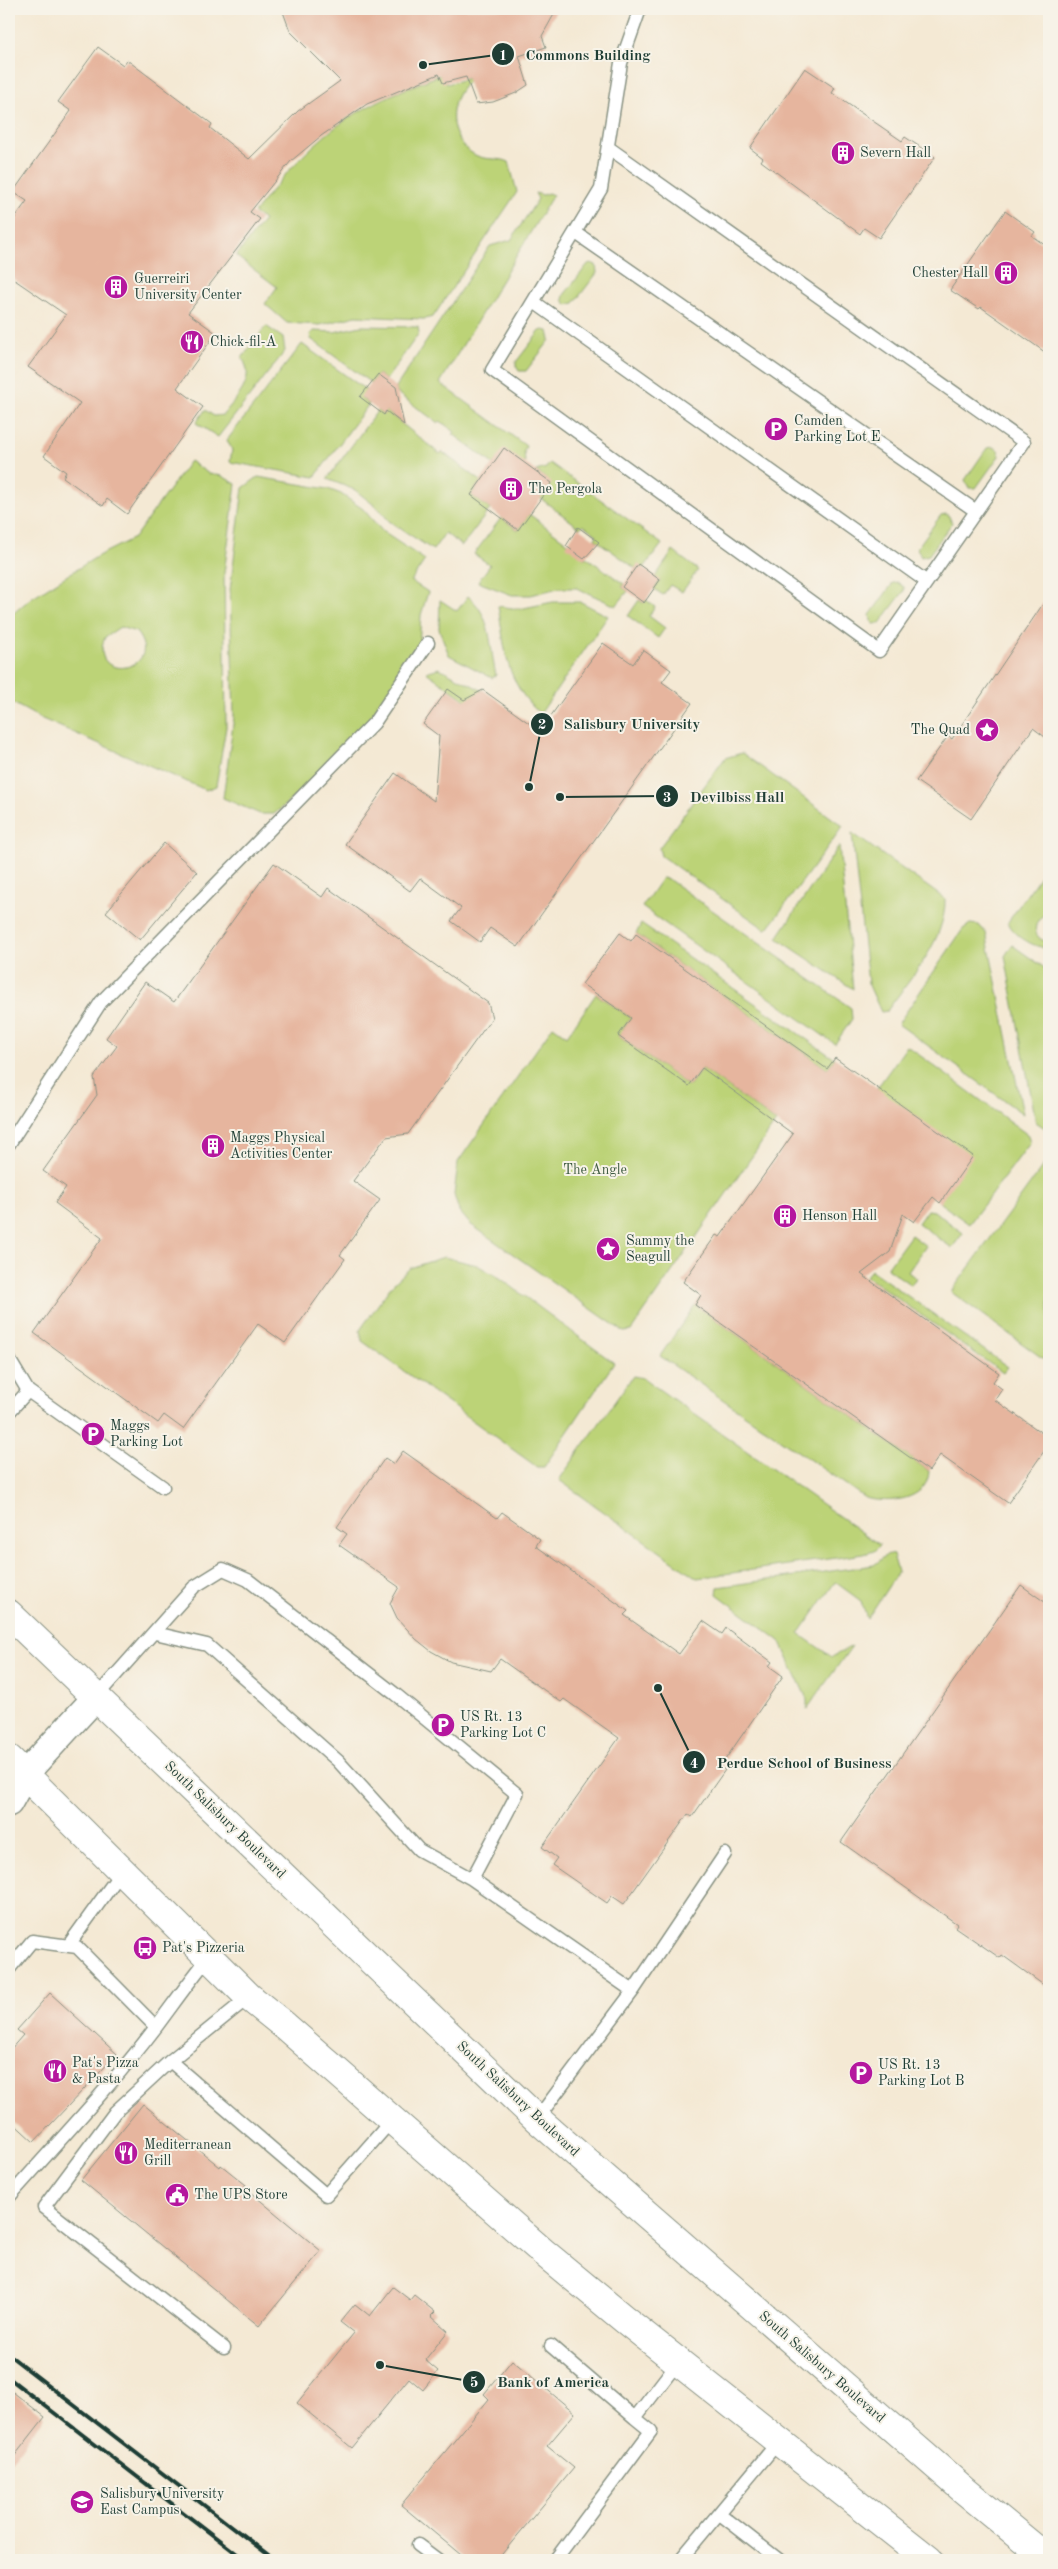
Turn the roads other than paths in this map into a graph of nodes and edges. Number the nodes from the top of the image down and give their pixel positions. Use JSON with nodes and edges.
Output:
{"nodes":[{"id":1,"x":640,"y":9,"type":"edge"},
{"id":2,"x":608,"y":148,"type":"junction"},
{"id":3,"x":576,"y":233,"type":"junction"},
{"id":4,"x":534,"y":302,"type":"junction"},
{"id":5,"x":976,"y":511,"type":"junction"},
{"id":6,"x":927,"y":582,"type":"junction"},
{"id":7,"x":428,"y":643,"type":"dead end"},
{"id":8,"x":9,"y":1144,"type":"edge"},
{"id":9,"x":9,"y":1359,"type":"edge"},
{"id":10,"x":28,"y":1391,"type":"junction"},
{"id":11,"x":9,"y":1412,"type":"edge"},
{"id":12,"x":163,"y":1487,"type":"dead end"},
{"id":13,"x":9,"y":1614,"type":"edge"},
{"id":14,"x":155,"y":1633,"type":"junction"},
{"id":15,"x":96,"y":1698,"type":"junction"},
{"id":16,"x":17,"y":1767,"type":"edge"},
{"id":17,"x":9,"y":1803,"type":"edge"},
{"id":18,"x":724,"y":1854,"type":"dead end"},
{"id":19,"x":122,"y":1871,"type":"junction"},
{"id":20,"x":472,"y":1878,"type":"junction"},
{"id":21,"x":68,"y":1946,"type":"junction"},
{"id":22,"x":210,"y":1957,"type":"junction"},
{"id":23,"x":9,"y":1969,"type":"edge"},
{"id":24,"x":632,"y":1991,"type":"junction"},
{"id":25,"x":249,"y":1997,"type":"junction"},
{"id":26,"x":156,"y":2027,"type":"junction"},
{"id":27,"x":170,"y":2061,"type":"junction"},
{"id":28,"x":537,"y":2119,"type":"junction"},
{"id":29,"x":392,"y":2120,"type":"junction"},
{"id":30,"x":9,"y":2196,"type":"edge"},
{"id":31,"x":551,"y":2346,"type":"dead end"},
{"id":32,"x":224,"y":2348,"type":"dead end"},
{"id":33,"x":678,"y":2362,"type":"junction"},
{"id":34,"x":635,"y":2418,"type":"junction"},
{"id":35,"x":779,"y":2441,"type":"junction"},
{"id":36,"x":720,"y":2514,"type":"junction"},
{"id":37,"x":418,"y":2545,"type":"dead end"},
{"id":38,"x":438,"y":2560,"type":"edge"},
{"id":39,"x":555,"y":2560,"type":"edge"},
{"id":40,"x":680,"y":2560,"type":"edge"},
{"id":41,"x":779,"y":2560,"type":"edge"},
{"id":42,"x":929,"y":2560,"type":"edge"},
{"id":43,"x":1049,"y":2560,"type":"edge"}],
"edges":[{"from":1,"to":2,"type":"lane"},
{"from":2,"to":3,"type":"lane"},
{"from":2,"to":5,"type":"lane"},
{"from":3,"to":4,"type":"lane"},
{"from":3,"to":5,"type":"lane"},
{"from":4,"to":6,"type":"lane"},
{"from":4,"to":6,"type":"lane"},
{"from":5,"to":6,"type":"lane"},
{"from":7,"to":8,"type":"lane"},
{"from":9,"to":10,"type":"lane"},
{"from":10,"to":11,"type":"lane"},
{"from":10,"to":12,"type":"lane"},
{"from":13,"to":15,"type":"main road","name":"South Salisbury Boulevard"},
{"from":14,"to":15,"type":"lane"},
{"from":14,"to":20,"type":"lane"},
{"from":14,"to":20,"type":"lane"},
{"from":15,"to":16,"type":"street"},
{"from":15,"to":28,"type":"main road","name":"South Salisbury Boulevard"},
{"from":16,"to":17,"type":"street"},
{"from":16,"to":19,"type":"main road"},
{"from":18,"to":24,"type":"lane"},
{"from":19,"to":21,"type":"lane"},
{"from":19,"to":22,"type":"main road"},
{"from":20,"to":24,"type":"lane"},
{"from":21,"to":23,"type":"lane"},
{"from":21,"to":26,"type":"lane"},
{"from":22,"to":25,"type":"main road"},
{"from":22,"to":26,"type":"lane"},
{"from":24,"to":28,"type":"lane"},
{"from":25,"to":27,"type":"lane"},
{"from":25,"to":29,"type":"main road"},
{"from":26,"to":30,"type":"lane"},
{"from":27,"to":29,"type":"lane"},
{"from":27,"to":32,"type":"lane"},
{"from":28,"to":43,"type":"main road","name":"South Salisbury Boulevard"},
{"from":29,"to":33,"type":"main road"},
{"from":31,"to":34,"type":"lane"},
{"from":33,"to":34,"type":"lane"},
{"from":33,"to":35,"type":"main road"},
{"from":34,"to":39,"type":"lane"},
{"from":35,"to":36,"type":"lane"},
{"from":35,"to":42,"type":"main road"},
{"from":36,"to":40,"type":"lane"},
{"from":36,"to":41,"type":"lane"},
{"from":37,"to":38,"type":"lane"}]}
